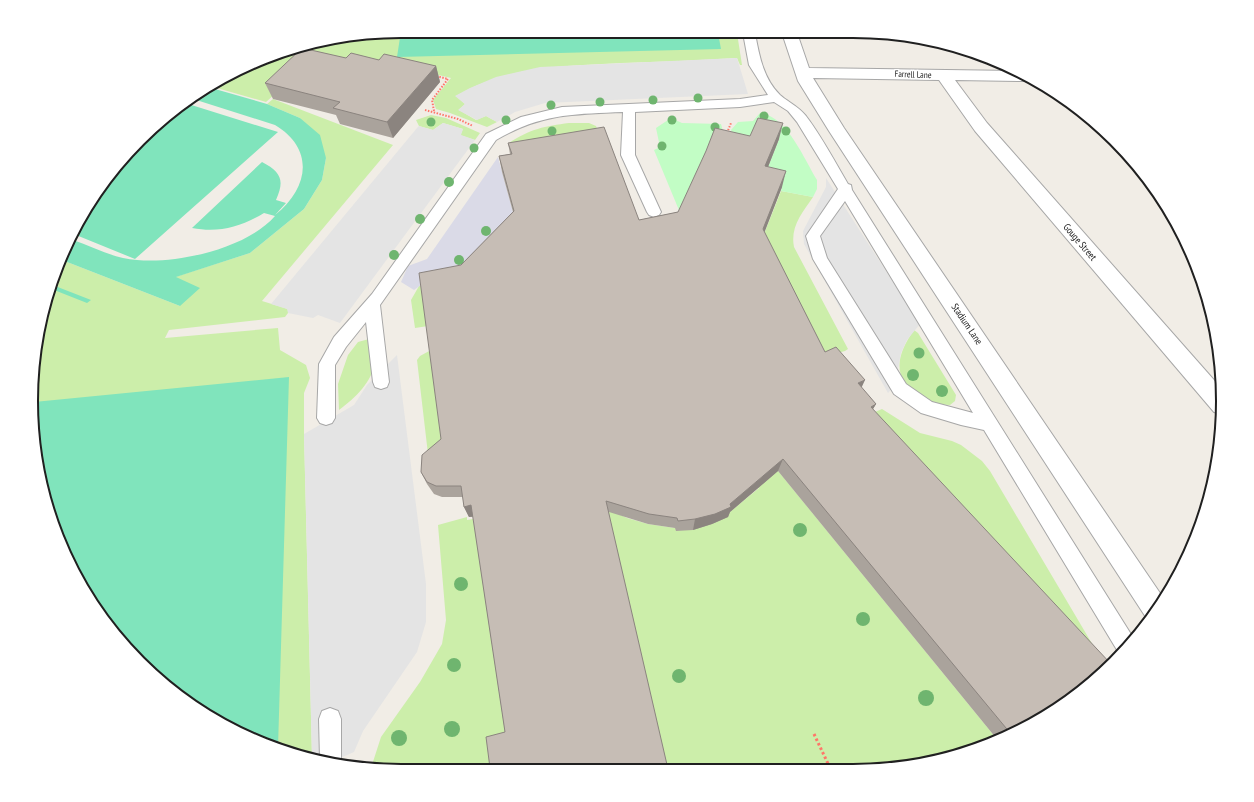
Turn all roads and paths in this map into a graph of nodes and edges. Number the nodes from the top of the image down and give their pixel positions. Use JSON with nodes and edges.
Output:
{"nodes":[{"id":1,"x":750,"y":38,"type":"edge"},
{"id":2,"x":791,"y":38,"type":"edge"},
{"id":3,"x":803,"y":73,"type":"junction"},
{"id":4,"x":944,"y":75,"type":"junction"},
{"id":5,"x":435,"y":76,"type":"edge"},
{"id":6,"x":1016,"y":76,"type":"edge"},
{"id":7,"x":776,"y":98,"type":"junction"},
{"id":8,"x":629,"y":108,"type":"junction"},
{"id":9,"x":425,"y":110,"type":"dead end"},
{"id":10,"x":434,"y":111,"type":"junction"},
{"id":11,"x":733,"y":119,"type":"dead end"},
{"id":12,"x":494,"y":136,"type":"junction"},
{"id":13,"x":729,"y":137,"type":"edge"},
{"id":14,"x":846,"y":188,"type":"junction"},
{"id":15,"x":654,"y":212,"type":"dead end"},
{"id":16,"x":372,"y":304,"type":"junction"},
{"id":17,"x":381,"y":382,"type":"dead end"},
{"id":18,"x":1216,"y":398,"type":"edge"},
{"id":19,"x":326,"y":418,"type":"dead end"},
{"id":20,"x":991,"y":424,"type":"junction"},
{"id":21,"x":1153,"y":606,"type":"edge"},
{"id":22,"x":1124,"y":642,"type":"edge"},
{"id":23,"x":330,"y":719,"type":"dead end"},
{"id":24,"x":814,"y":734,"type":"dead end"},
{"id":25,"x":331,"y":757,"type":"edge"},
{"id":26,"x":828,"y":764,"type":"edge"}],
"edges":[{"from":1,"to":7,"type":"lane"},
{"from":2,"to":3,"type":"street","name":"Stadium Lane"},
{"from":3,"to":4,"type":"street","name":"Farrell Lane"},
{"from":3,"to":21,"type":"street","name":"Stadium Lane"},
{"from":4,"to":6,"type":"street","name":"Farrell Lane"},
{"from":4,"to":18,"type":"street","name":"Gouge Street"},
{"from":5,"to":10,"type":"path"},
{"from":7,"to":8,"type":"lane"},
{"from":7,"to":14,"type":"lane"},
{"from":8,"to":12,"type":"lane"},
{"from":8,"to":15,"type":"lane"},
{"from":9,"to":10,"type":"path"},
{"from":10,"to":12,"type":"path"},
{"from":11,"to":13,"type":"path"},
{"from":12,"to":16,"type":"lane"},
{"from":14,"to":20,"type":"lane"},
{"from":14,"to":20,"type":"lane"},
{"from":16,"to":17,"type":"lane"},
{"from":16,"to":19,"type":"lane"},
{"from":20,"to":22,"type":"lane"},
{"from":23,"to":25,"type":"lane"},
{"from":24,"to":26,"type":"path"}]}
